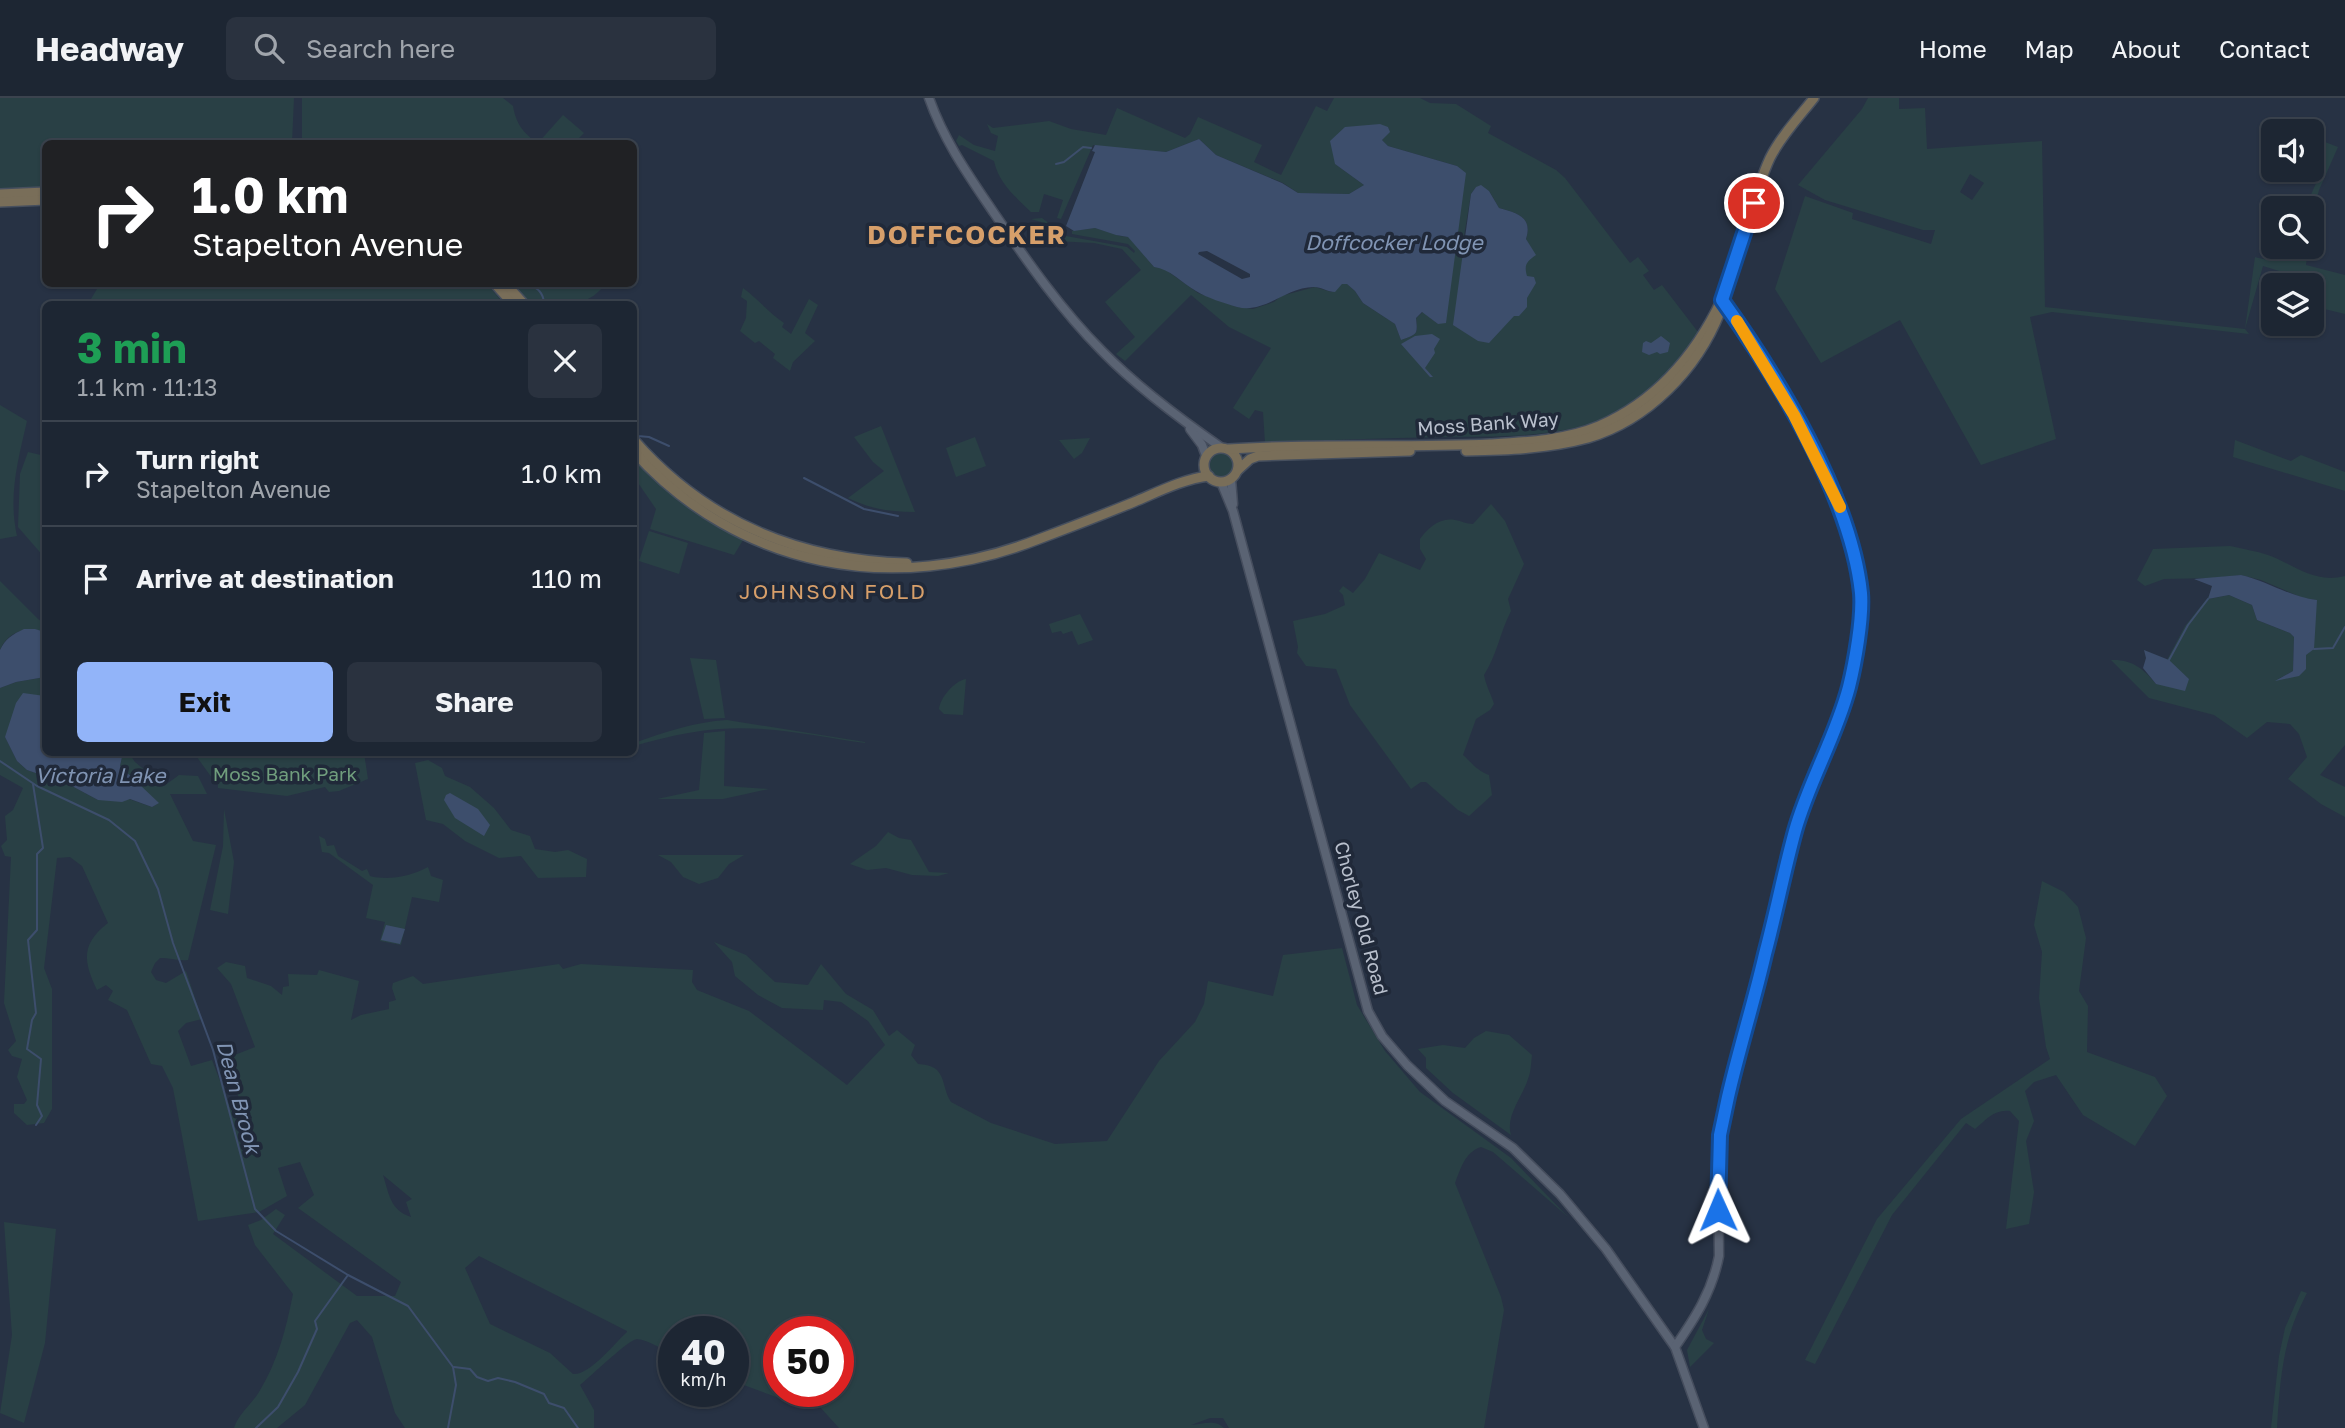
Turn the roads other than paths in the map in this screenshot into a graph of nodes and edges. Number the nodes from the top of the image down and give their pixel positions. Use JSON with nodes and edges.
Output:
{"nodes":[{"id":1,"x":929,"y":98,"type":"edge"},
{"id":2,"x":1814,"y":98,"type":"edge"},
{"id":3,"x":42,"y":192,"type":"edge"},
{"id":4,"x":0,"y":194,"type":"edge"},
{"id":5,"x":42,"y":200,"type":"edge"},
{"id":6,"x":0,"y":202,"type":"edge"},
{"id":7,"x":498,"y":287,"type":"edge"},
{"id":8,"x":509,"y":287,"type":"edge"},
{"id":9,"x":1722,"y":300,"type":"junction"},
{"id":10,"x":510,"y":301,"type":"edge"},
{"id":11,"x":520,"y":301,"type":"edge"},
{"id":12,"x":1181,"y":419,"type":"junction"},
{"id":13,"x":637,"y":443,"type":"edge"},
{"id":14,"x":1226,"y":449,"type":"junction"},
{"id":15,"x":637,"y":455,"type":"edge"},
{"id":16,"x":1206,"y":458,"type":"junction"},
{"id":17,"x":1238,"y":470,"type":"junction"},
{"id":18,"x":1209,"y":476,"type":"junction"},
{"id":19,"x":1231,"y":479,"type":"junction"},
{"id":20,"x":1221,"y":482,"type":"junction"},
{"id":21,"x":1181,"y":483,"type":"junction"},
{"id":22,"x":1233,"y":511,"type":"junction"},
{"id":23,"x":937,"y":564,"type":"junction"},
{"id":24,"x":1675,"y":1347,"type":"junction"},
{"id":25,"x":1704,"y":1428,"type":"edge"}],
"edges":[{"from":1,"to":12,"type":"main road"},
{"from":2,"to":9,"type":"highway"},
{"from":3,"to":4,"type":"highway"},
{"from":5,"to":6,"type":"highway"},
{"from":7,"to":10,"type":"highway"},
{"from":8,"to":11,"type":"highway"},
{"from":9,"to":14,"type":"highway","name":"Moss Bank Way"},
{"from":9,"to":17,"type":"highway","name":"Moss Bank Way"},
{"from":9,"to":24,"type":"main road"},
{"from":12,"to":14,"type":"main road"},
{"from":12,"to":16,"type":"main road"},
{"from":13,"to":23,"type":"highway"},
{"from":14,"to":16,"type":"highway"},
{"from":14,"to":17,"type":"highway"},
{"from":15,"to":23,"type":"highway"},
{"from":16,"to":18,"type":"highway"},
{"from":16,"to":21,"type":"highway"},
{"from":17,"to":19,"type":"highway"},
{"from":18,"to":20,"type":"highway"},
{"from":18,"to":21,"type":"highway"},
{"from":19,"to":20,"type":"highway"},
{"from":19,"to":22,"type":"main road","name":"Chorley Old Road"},
{"from":20,"to":22,"type":"main road","name":"Chorley Old Road"},
{"from":21,"to":23,"type":"highway"},
{"from":22,"to":24,"type":"main road","name":"Chorley Old Road"},
{"from":24,"to":25,"type":"main road","name":"Chorley Old Road"}]}
